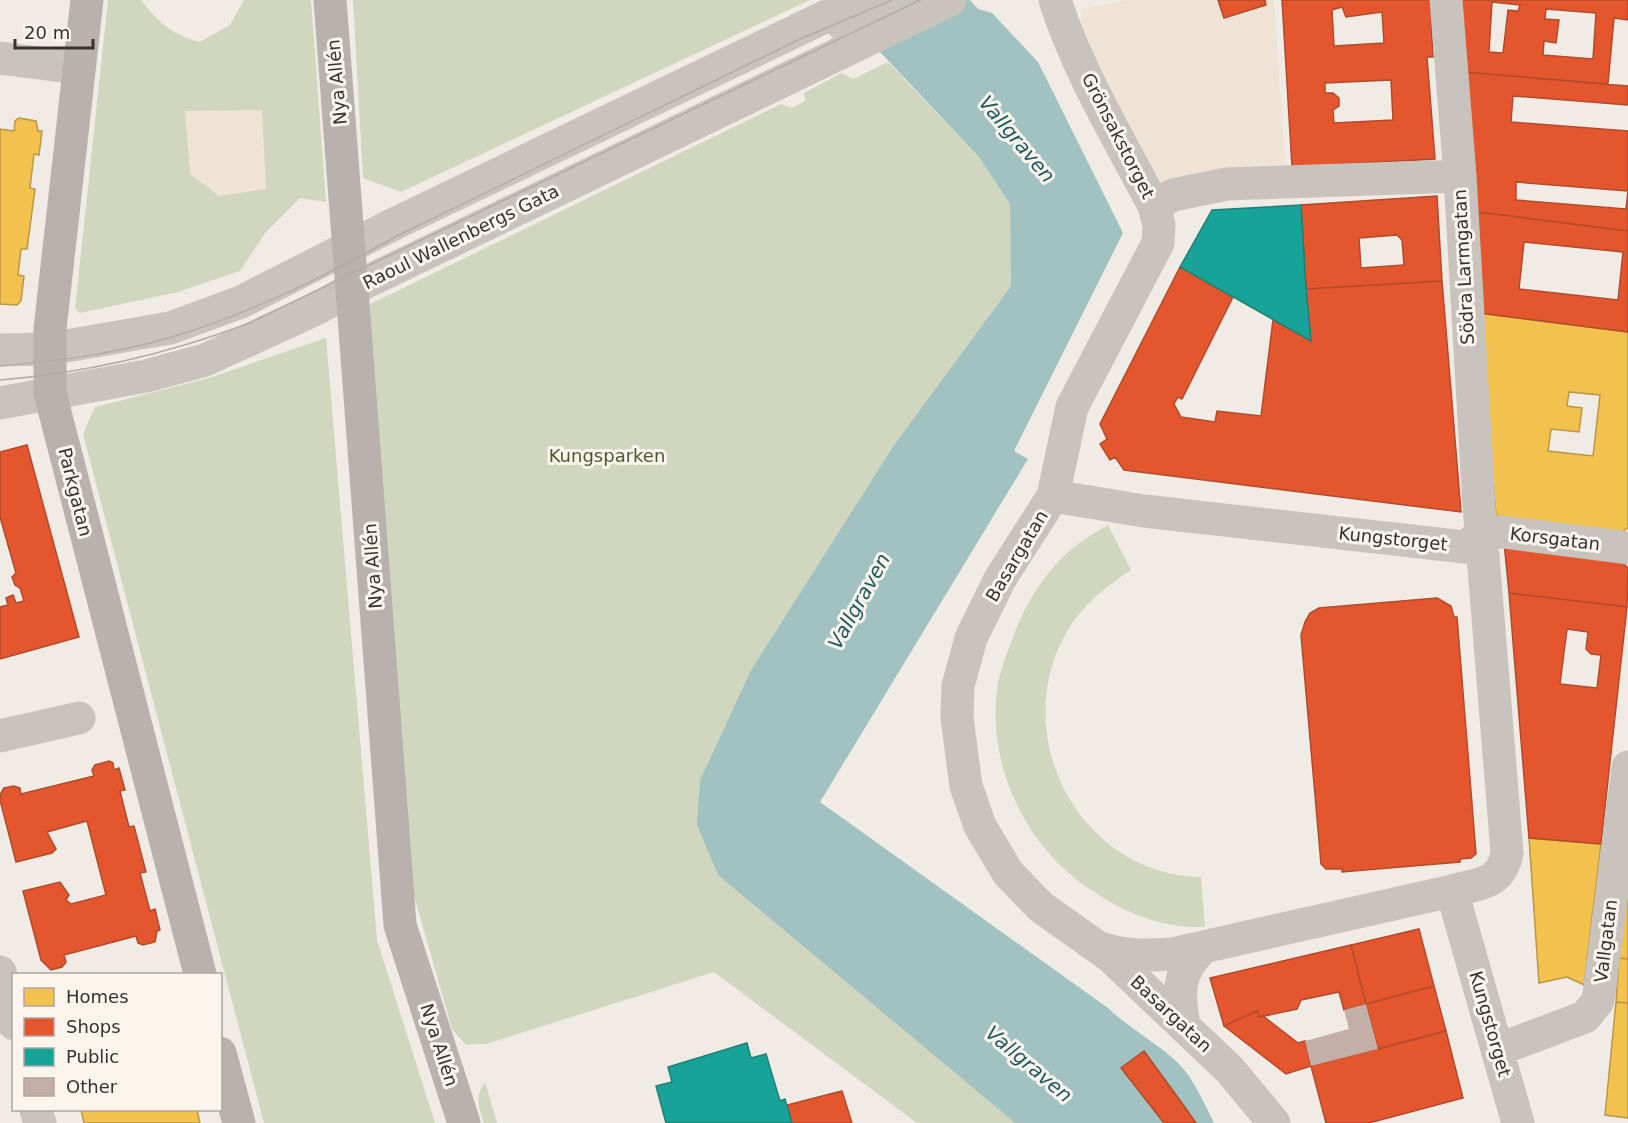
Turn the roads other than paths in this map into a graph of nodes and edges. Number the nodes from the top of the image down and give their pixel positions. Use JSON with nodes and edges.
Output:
{"nodes":[{"id":1,"x":87,"y":0,"type":"edge"},
{"id":2,"x":330,"y":0,"type":"edge"},
{"id":3,"x":892,"y":0,"type":"edge"},
{"id":4,"x":920,"y":0,"type":"edge"},
{"id":5,"x":950,"y":0,"type":"edge"},
{"id":6,"x":1055,"y":0,"type":"edge"},
{"id":7,"x":1446,"y":0,"type":"edge"},
{"id":8,"x":849,"y":23,"type":"edge"},
{"id":9,"x":0,"y":58,"type":"edge"},
{"id":10,"x":79,"y":68,"type":"junction"},
{"id":11,"x":1460,"y":176,"type":"junction"},
{"id":12,"x":1154,"y":206,"type":"junction"},
{"id":13,"x":350,"y":248,"type":"junction"},
{"id":14,"x":352,"y":289,"type":"junction"},
{"id":15,"x":50,"y":349,"type":"junction"},
{"id":16,"x":0,"y":350,"type":"edge"},
{"id":17,"x":50,"y":393,"type":"junction"},
{"id":18,"x":0,"y":403,"type":"edge"},
{"id":19,"x":1053,"y":496,"type":"junction"},
{"id":20,"x":1482,"y":534,"type":"junction"},
{"id":21,"x":1628,"y":548,"type":"edge"},
{"id":22,"x":79,"y":717,"type":"dead end"},
{"id":23,"x":0,"y":736,"type":"edge"},
{"id":24,"x":1628,"y":767,"type":"edge"},
{"id":25,"x":1452,"y":891,"type":"junction"},
{"id":26,"x":1204,"y":947,"type":"junction"},
{"id":27,"x":1100,"y":948,"type":"junction"},
{"id":28,"x":0,"y":972,"type":"edge"},
{"id":29,"x":199,"y":973,"type":"edge"},
{"id":30,"x":12,"y":1017,"type":"edge"},
{"id":31,"x":1184,"y":1026,"type":"junction"},
{"id":32,"x":1497,"y":1050,"type":"junction"},
{"id":33,"x":222,"y":1060,"type":"edge"},
{"id":34,"x":239,"y":1123,"type":"edge"},
{"id":35,"x":464,"y":1123,"type":"edge"},
{"id":36,"x":1274,"y":1123,"type":"edge"},
{"id":37,"x":1518,"y":1123,"type":"edge"}],
"edges":[{"from":1,"to":10,"type":"main road","name":"Parkgatan"},
{"from":2,"to":13,"type":"main road","name":"Nya Allén"},
{"from":3,"to":8,"type":"street"},
{"from":4,"to":8,"type":"street"},
{"from":5,"to":8,"type":"street"},
{"from":6,"to":12,"type":"street","name":"Grönsakstorget"},
{"from":7,"to":11,"type":"street","name":"Södra Larmgatan"},
{"from":8,"to":13,"type":"street"},
{"from":8,"to":14,"type":"street","name":"Raoul Wallenbergs Gata"},
{"from":9,"to":10,"type":"street"},
{"from":10,"to":15,"type":"main road","name":"Parkgatan"},
{"from":11,"to":12,"type":"street","name":"Grönsakstorget"},
{"from":11,"to":20,"type":"street","name":"Södra Larmgatan"},
{"from":12,"to":19,"type":"street","name":"Basargatan"},
{"from":13,"to":14,"type":"main road","name":"Nya Allén"},
{"from":13,"to":15,"type":"street"},
{"from":14,"to":17,"type":"street","name":"Raoul Wallenbergs Gata"},
{"from":14,"to":35,"type":"main road","name":"Nya Allén"},
{"from":15,"to":16,"type":"street"},
{"from":15,"to":17,"type":"main road","name":"Parkgatan"},
{"from":17,"to":18,"type":"street","name":"Raoul Wallenbergs Gata"},
{"from":17,"to":29,"type":"main road","name":"Parkgatan"},
{"from":19,"to":20,"type":"street","name":"Kungstorget"},
{"from":19,"to":27,"type":"street","name":"Basargatan"},
{"from":20,"to":21,"type":"street","name":"Korsgatan"},
{"from":20,"to":25,"type":"street"},
{"from":22,"to":23,"type":"street"},
{"from":24,"to":32,"type":"street","name":"Vallgatan"},
{"from":25,"to":26,"type":"street"},
{"from":25,"to":32,"type":"street","name":"Kungstorget"},
{"from":26,"to":27,"type":"street"},
{"from":26,"to":31,"type":"street"},
{"from":27,"to":31,"type":"street","name":"Basargatan"},
{"from":28,"to":30,"type":"street"},
{"from":31,"to":36,"type":"street","name":"Basargatan"},
{"from":32,"to":37,"type":"street","name":"Kungstorget"},
{"from":33,"to":34,"type":"main road"}]}
